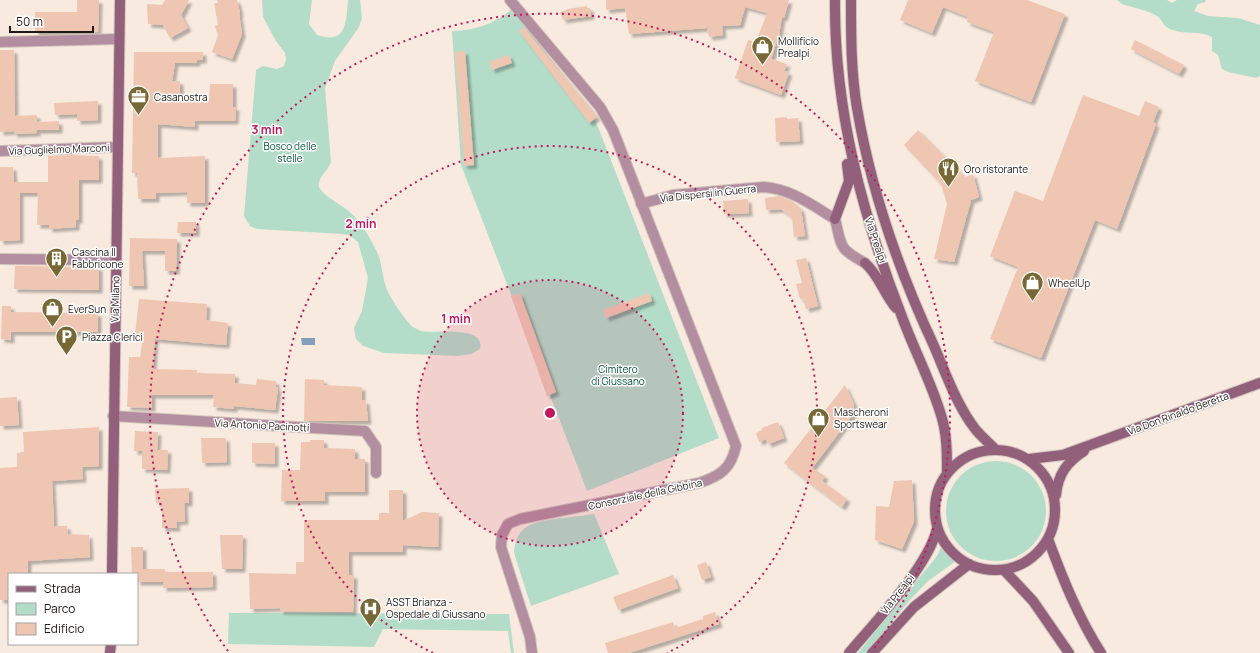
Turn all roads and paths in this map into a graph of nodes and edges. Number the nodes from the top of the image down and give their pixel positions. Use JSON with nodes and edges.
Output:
{"nodes":[{"id":1,"x":120,"y":0,"type":"edge"},
{"id":2,"x":510,"y":0,"type":"edge"},
{"id":3,"x":835,"y":0,"type":"edge"},
{"id":4,"x":850,"y":0,"type":"edge"},
{"id":5,"x":119,"y":39,"type":"junction"},
{"id":6,"x":0,"y":42,"type":"edge"},
{"id":7,"x":847,"y":136,"type":"junction"},
{"id":8,"x":118,"y":147,"type":"junction"},
{"id":9,"x":0,"y":151,"type":"edge"},
{"id":10,"x":641,"y":204,"type":"junction"},
{"id":11,"x":834,"y":219,"type":"junction"},
{"id":12,"x":0,"y":259,"type":"edge"},
{"id":13,"x":116,"y":260,"type":"junction"},
{"id":14,"x":865,"y":263,"type":"joint"},
{"id":15,"x":900,"y":314,"type":"junction"},
{"id":16,"x":1260,"y":383,"type":"edge"},
{"id":17,"x":113,"y":416,"type":"junction"},
{"id":18,"x":1096,"y":443,"type":"junction"},
{"id":19,"x":995,"y":449,"type":"junction"},
{"id":20,"x":1029,"y":460,"type":"junction"},
{"id":21,"x":947,"y":472,"type":"junction"},
{"id":22,"x":376,"y":473,"type":"dead end"},
{"id":23,"x":1055,"y":502,"type":"junction"},
{"id":24,"x":937,"y":529,"type":"junction"},
{"id":25,"x":1048,"y":539,"type":"junction"},
{"id":26,"x":969,"y":564,"type":"junction"},
{"id":27,"x":1004,"y":570,"type":"junction"},
{"id":28,"x":112,"y":573,"type":"edge"},
{"id":29,"x":532,"y":653,"type":"edge"},
{"id":30,"x":849,"y":653,"type":"edge"},
{"id":31,"x":872,"y":653,"type":"edge"},
{"id":32,"x":1068,"y":653,"type":"edge"},
{"id":33,"x":1101,"y":653,"type":"edge"}],
"edges":[{"from":1,"to":5,"type":"main road","name":"Via Milano"},
{"from":2,"to":10,"type":"street"},
{"from":3,"to":7,"type":"main road","name":"Via Prealpi"},
{"from":4,"to":19,"type":"main road","name":"Via Prealpi"},
{"from":5,"to":6,"type":"street"},
{"from":5,"to":8,"type":"main road","name":"Via Milano"},
{"from":7,"to":11,"type":"main road"},
{"from":7,"to":15,"type":"main road","name":"Via Prealpi"},
{"from":8,"to":9,"type":"street","name":"Via Guglielmo Marconi"},
{"from":8,"to":13,"type":"main road","name":"Via Milano"},
{"from":10,"to":11,"type":"street","name":"Via Dispersi in Guerra"},
{"from":10,"to":29,"type":"street","name":"Consorziale della Gibbina"},
{"from":11,"to":14,"type":"street"},
{"from":12,"to":13,"type":"street"},
{"from":13,"to":17,"type":"main road","name":"Via Milano"},
{"from":14,"to":15,"type":"main road"},
{"from":15,"to":21,"type":"main road","name":"Via Prealpi"},
{"from":16,"to":18,"type":"main road","name":"Via Don Rinaldo Beretta"},
{"from":17,"to":22,"type":"street","name":"Via Antonio Pacinotti"},
{"from":17,"to":28,"type":"main road","name":"Via Milano"},
{"from":18,"to":20,"type":"main road","name":"Via Don Rinaldo Beretta"},
{"from":18,"to":23,"type":"main road","name":"Via Don Rinaldo Beretta"},
{"from":19,"to":20,"type":"main road"},
{"from":19,"to":21,"type":"main road"},
{"from":20,"to":23,"type":"main road"},
{"from":21,"to":24,"type":"main road"},
{"from":23,"to":25,"type":"main road"},
{"from":24,"to":26,"type":"main road"},
{"from":24,"to":30,"type":"main road","name":"Via Prealpi"},
{"from":25,"to":27,"type":"main road"},
{"from":25,"to":33,"type":"main road"},
{"from":26,"to":27,"type":"main road"},
{"from":26,"to":31,"type":"main road","name":"Via Prealpi"},
{"from":27,"to":32,"type":"main road"}]}
